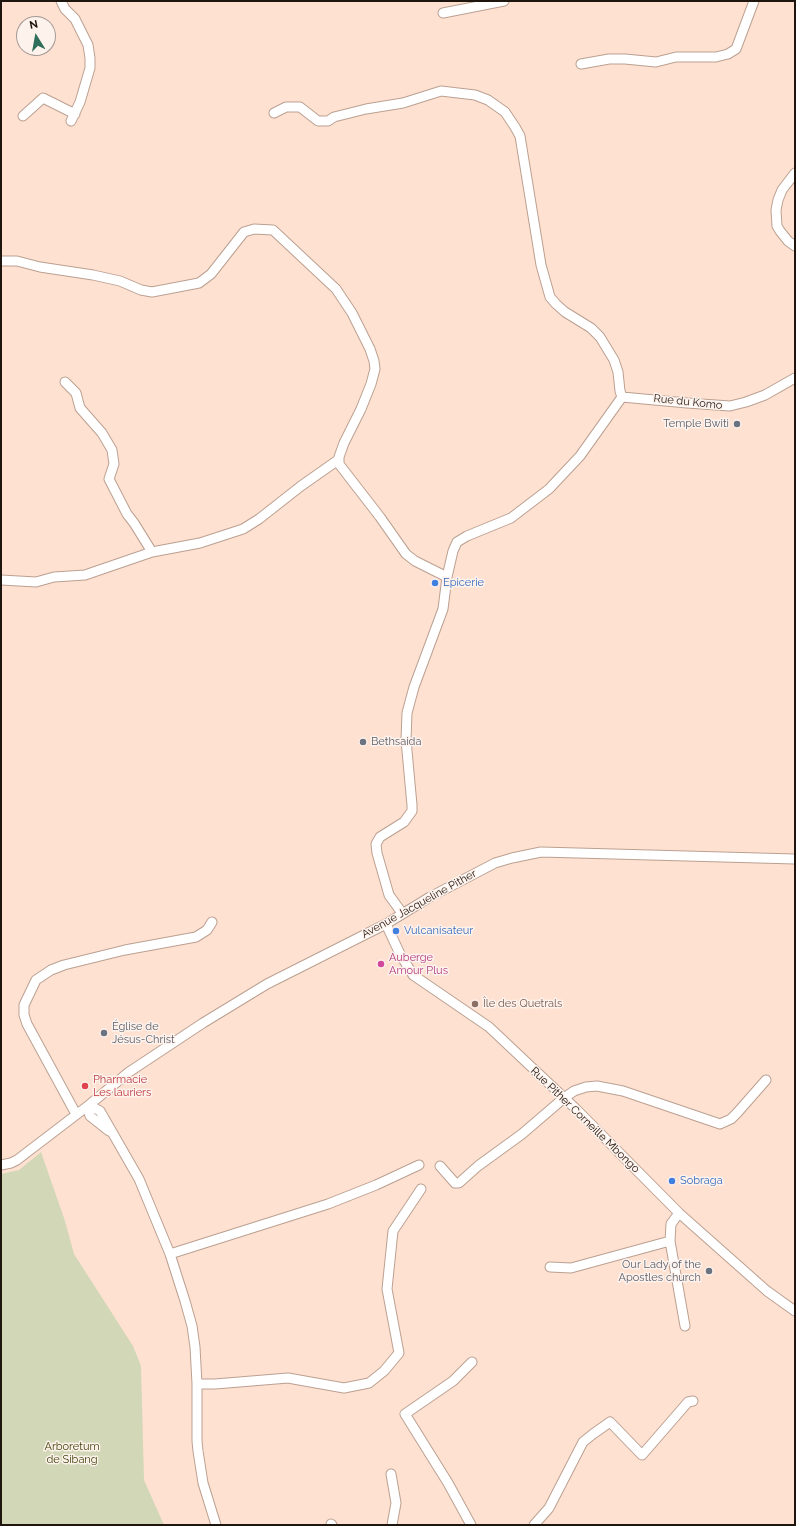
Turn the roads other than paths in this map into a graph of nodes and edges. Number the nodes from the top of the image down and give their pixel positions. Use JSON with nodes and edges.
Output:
{"nodes":[{"id":1,"x":61,"y":1,"type":"edge"},
{"id":2,"x":504,"y":1,"type":"edge"},
{"id":3,"x":754,"y":1,"type":"edge"},
{"id":4,"x":443,"y":13,"type":"dead end"},
{"id":5,"x":581,"y":64,"type":"dead end"},
{"id":6,"x":274,"y":113,"type":"dead end"},
{"id":7,"x":23,"y":116,"type":"dead end"},
{"id":8,"x":795,"y":173,"type":"edge"},
{"id":9,"x":795,"y":246,"type":"edge"},
{"id":10,"x":1,"y":261,"type":"edge"},
{"id":11,"x":795,"y":378,"type":"edge"},
{"id":12,"x":65,"y":382,"type":"dead end"},
{"id":13,"x":622,"y":397,"type":"junction"},
{"id":14,"x":338,"y":460,"type":"junction"},
{"id":15,"x":152,"y":552,"type":"junction"},
{"id":16,"x":447,"y":576,"type":"junction"},
{"id":17,"x":1,"y":580,"type":"edge"},
{"id":18,"x":795,"y":859,"type":"edge"},
{"id":19,"x":402,"y":913,"type":"junction"},
{"id":20,"x":212,"y":922,"type":"dead end"},
{"id":21,"x":386,"y":924,"type":"junction"},
{"id":22,"x":766,"y":1080,"type":"dead end"},
{"id":23,"x":108,"y":1088,"type":"junction"},
{"id":24,"x":564,"y":1098,"type":"junction"},
{"id":25,"x":89,"y":1105,"type":"junction"},
{"id":26,"x":76,"y":1114,"type":"junction"},
{"id":27,"x":102,"y":1121,"type":"junction"},
{"id":28,"x":66,"y":1122,"type":"junction"},
{"id":29,"x":1,"y":1165,"type":"edge"},
{"id":30,"x":419,"y":1165,"type":"dead end"},
{"id":31,"x":440,"y":1166,"type":"dead end"},
{"id":32,"x":421,"y":1189,"type":"dead end"},
{"id":33,"x":678,"y":1213,"type":"junction"},
{"id":34,"x":670,"y":1241,"type":"junction"},
{"id":35,"x":170,"y":1254,"type":"junction"},
{"id":36,"x":550,"y":1267,"type":"dead end"},
{"id":37,"x":795,"y":1311,"type":"edge"},
{"id":38,"x":685,"y":1326,"type":"dead end"},
{"id":39,"x":472,"y":1362,"type":"dead end"},
{"id":40,"x":197,"y":1384,"type":"junction"},
{"id":41,"x":693,"y":1401,"type":"dead end"},
{"id":42,"x":391,"y":1474,"type":"dead end"},
{"id":43,"x":216,"y":1525,"type":"edge"},
{"id":44,"x":392,"y":1525,"type":"edge"},
{"id":45,"x":471,"y":1525,"type":"edge"},
{"id":46,"x":534,"y":1525,"type":"edge"}],
"edges":[{"from":1,"to":7,"type":"street"},
{"from":2,"to":4,"type":"street"},
{"from":3,"to":5,"type":"street"},
{"from":6,"to":13,"type":"street"},
{"from":8,"to":9,"type":"street"},
{"from":10,"to":14,"type":"street"},
{"from":11,"to":13,"type":"street","name":"Rue du Komo"},
{"from":12,"to":15,"type":"street"},
{"from":13,"to":16,"type":"street"},
{"from":14,"to":15,"type":"street"},
{"from":14,"to":16,"type":"street"},
{"from":15,"to":17,"type":"street"},
{"from":16,"to":19,"type":"street"},
{"from":18,"to":19,"type":"street","name":"Avenue Jacqueline Pither"},
{"from":19,"to":21,"type":"street","name":"Avenue Jacqueline Pither"},
{"from":20,"to":26,"type":"street"},
{"from":21,"to":23,"type":"street","name":"Avenue Jacqueline Pither"},
{"from":21,"to":24,"type":"street","name":"Rue Pither Corneille Mbongo"},
{"from":22,"to":24,"type":"street"},
{"from":23,"to":25,"type":"street","name":"Avenue Jacqueline Pither"},
{"from":23,"to":27,"type":"street"},
{"from":24,"to":31,"type":"street"},
{"from":24,"to":33,"type":"street","name":"Rue Pither Corneille Mbongo"},
{"from":25,"to":26,"type":"street","name":"Avenue Jacqueline Pither"},
{"from":25,"to":27,"type":"street"},
{"from":26,"to":28,"type":"street","name":"Avenue Jacqueline Pither"},
{"from":27,"to":28,"type":"street"},
{"from":27,"to":35,"type":"street"},
{"from":28,"to":29,"type":"street","name":"Avenue Jacqueline Pither"},
{"from":30,"to":35,"type":"street"},
{"from":32,"to":40,"type":"street"},
{"from":33,"to":34,"type":"street"},
{"from":33,"to":37,"type":"street","name":"Rue Pither Corneille Mbongo"},
{"from":34,"to":36,"type":"street"},
{"from":34,"to":38,"type":"street"},
{"from":35,"to":40,"type":"street"},
{"from":39,"to":45,"type":"street"},
{"from":40,"to":43,"type":"street"},
{"from":41,"to":46,"type":"street"},
{"from":42,"to":44,"type":"street"}]}
